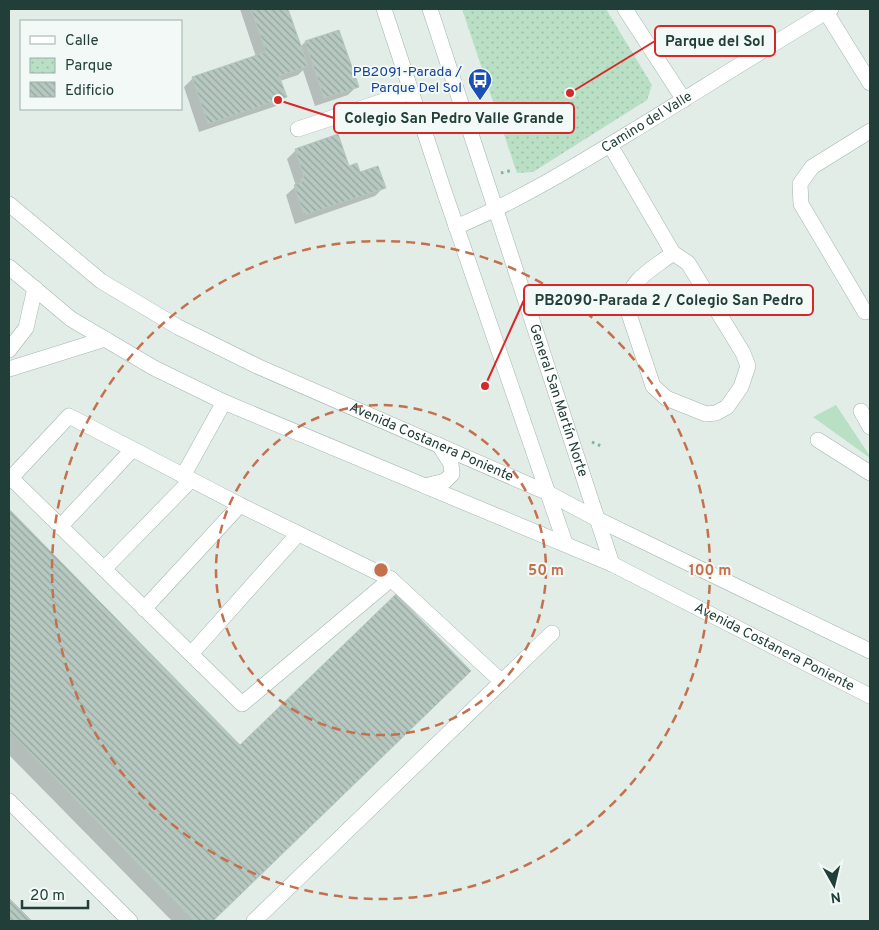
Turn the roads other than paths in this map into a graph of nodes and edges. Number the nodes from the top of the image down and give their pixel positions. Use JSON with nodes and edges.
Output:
{"nodes":[{"id":1,"x":384,"y":9,"type":"edge"},
{"id":2,"x":430,"y":9,"type":"edge"},
{"id":3,"x":625,"y":9,"type":"edge"},
{"id":4,"x":829,"y":10,"type":"edge"},
{"id":5,"x":870,"y":83,"type":"edge"},
{"id":6,"x":411,"y":92,"type":"junction"},
{"id":7,"x":684,"y":100,"type":"junction"},
{"id":8,"x":298,"y":129,"type":"dead end"},
{"id":9,"x":870,"y":131,"type":"edge"},
{"id":10,"x":610,"y":145,"type":"junction"},
{"id":11,"x":9,"y":204,"type":"edge"},
{"id":12,"x":496,"y":210,"type":"junction"},
{"id":13,"x":456,"y":227,"type":"junction"},
{"id":14,"x":673,"y":253,"type":"junction"},
{"id":15,"x":9,"y":267,"type":"edge"},
{"id":16,"x":35,"y":288,"type":"junction"},
{"id":17,"x":865,"y":312,"type":"dead end"},
{"id":18,"x":105,"y":339,"type":"junction"},
{"id":19,"x":9,"y":350,"type":"edge"},
{"id":20,"x":9,"y":369,"type":"edge"},
{"id":21,"x":224,"y":402,"type":"junction"},
{"id":22,"x":861,"y":411,"type":"dead end"},
{"id":23,"x":870,"y":427,"type":"edge"},
{"id":24,"x":818,"y":440,"type":"dead end"},
{"id":25,"x":439,"y":445,"type":"junction"},
{"id":26,"x":132,"y":450,"type":"junction"},
{"id":27,"x":870,"y":473,"type":"edge"},
{"id":28,"x":10,"y":477,"type":"edge"},
{"id":29,"x":187,"y":478,"type":"junction"},
{"id":30,"x":425,"y":486,"type":"junction"},
{"id":31,"x":548,"y":494,"type":"junction"},
{"id":32,"x":240,"y":505,"type":"junction"},
{"id":33,"x":597,"y":519,"type":"junction"},
{"id":34,"x":60,"y":527,"type":"junction"},
{"id":35,"x":298,"y":534,"type":"junction"},
{"id":36,"x":565,"y":544,"type":"junction"},
{"id":37,"x":612,"y":564,"type":"junction"},
{"id":38,"x":104,"y":569,"type":"junction"},
{"id":39,"x":391,"y":579,"type":"junction"},
{"id":40,"x":144,"y":608,"type":"junction"},
{"id":41,"x":552,"y":633,"type":"dead end"},
{"id":42,"x":870,"y":651,"type":"edge"},
{"id":43,"x":191,"y":654,"type":"junction"},
{"id":44,"x":502,"y":682,"type":"junction"},
{"id":45,"x":870,"y":696,"type":"edge"},
{"id":46,"x":9,"y":800,"type":"edge"},
{"id":47,"x":130,"y":921,"type":"edge"},
{"id":48,"x":254,"y":921,"type":"edge"}],
"edges":[{"from":1,"to":6,"type":"street"},
{"from":2,"to":12,"type":"street","name":"General San Martín Norte"},
{"from":3,"to":7,"type":"street"},
{"from":4,"to":5,"type":"street"},
{"from":4,"to":7,"type":"street","name":"Camino del Valle"},
{"from":6,"to":8,"type":"street"},
{"from":6,"to":13,"type":"street"},
{"from":7,"to":10,"type":"street","name":"Camino del Valle"},
{"from":9,"to":17,"type":"street"},
{"from":10,"to":12,"type":"street","name":"Camino del Valle"},
{"from":10,"to":14,"type":"street"},
{"from":11,"to":25,"type":"street","name":"Avenida Costanera Poniente"},
{"from":12,"to":13,"type":"street","name":"Camino del Valle"},
{"from":12,"to":33,"type":"street","name":"General San Martín Norte"},
{"from":13,"to":31,"type":"street"},
{"from":14,"to":14,"type":"street"},
{"from":15,"to":16,"type":"street","name":"Avenida Costanera Poniente"},
{"from":16,"to":18,"type":"street","name":"Avenida Costanera Poniente"},
{"from":16,"to":19,"type":"street"},
{"from":18,"to":20,"type":"street"},
{"from":18,"to":21,"type":"street","name":"Avenida Costanera Poniente"},
{"from":21,"to":29,"type":"street"},
{"from":21,"to":30,"type":"street","name":"Avenida Costanera Poniente"},
{"from":22,"to":23,"type":"street"},
{"from":24,"to":27,"type":"street"},
{"from":25,"to":30,"type":"street"},
{"from":25,"to":31,"type":"street","name":"Avenida Costanera Poniente"},
{"from":26,"to":28,"type":"street"},
{"from":26,"to":29,"type":"street"},
{"from":26,"to":34,"type":"street"},
{"from":28,"to":34,"type":"street"},
{"from":29,"to":32,"type":"street"},
{"from":29,"to":38,"type":"street"},
{"from":30,"to":36,"type":"street","name":"Avenida Costanera Poniente"},
{"from":31,"to":33,"type":"street","name":"Avenida Costanera Poniente"},
{"from":31,"to":36,"type":"street"},
{"from":32,"to":35,"type":"street"},
{"from":32,"to":40,"type":"street"},
{"from":33,"to":37,"type":"street","name":"General San Martín Norte"},
{"from":33,"to":42,"type":"street","name":"Avenida Costanera Poniente"},
{"from":34,"to":38,"type":"street"},
{"from":35,"to":39,"type":"street"},
{"from":35,"to":43,"type":"street"},
{"from":36,"to":37,"type":"street","name":"Avenida Costanera Poniente"},
{"from":37,"to":45,"type":"street","name":"Avenida Costanera Poniente"},
{"from":38,"to":40,"type":"street"},
{"from":39,"to":43,"type":"street"},
{"from":39,"to":44,"type":"street"},
{"from":40,"to":43,"type":"street"},
{"from":41,"to":44,"type":"street"},
{"from":44,"to":48,"type":"street"},
{"from":46,"to":47,"type":"street"}]}
